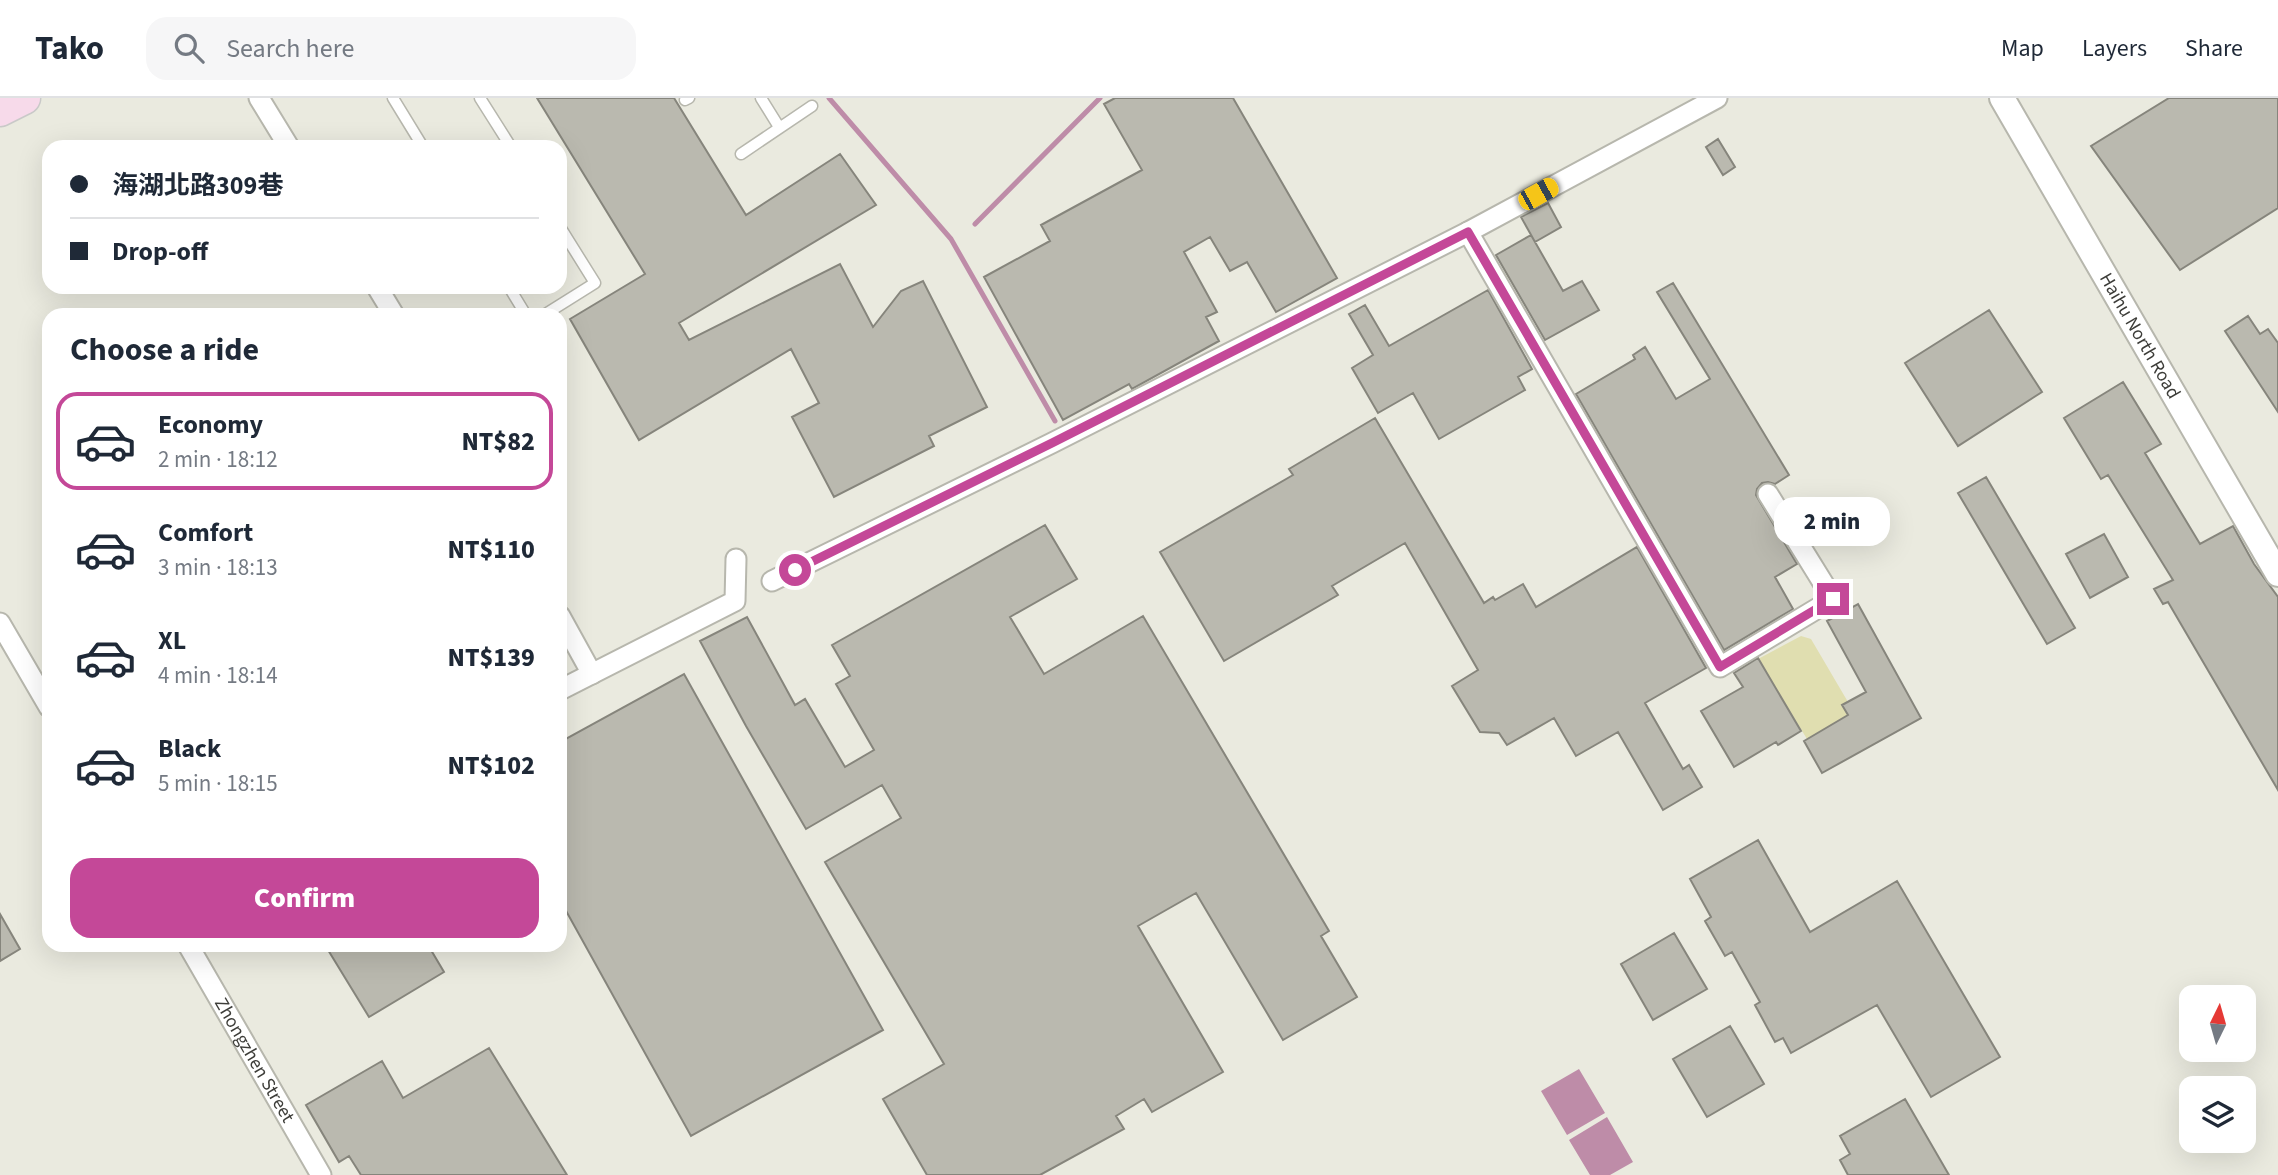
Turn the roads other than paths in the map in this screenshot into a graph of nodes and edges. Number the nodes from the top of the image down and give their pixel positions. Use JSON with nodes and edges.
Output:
{"nodes":[{"id":1,"x":24,"y":98,"type":"edge"},
{"id":2,"x":258,"y":98,"type":"edge"},
{"id":3,"x":393,"y":98,"type":"edge"},
{"id":4,"x":481,"y":98,"type":"edge"},
{"id":5,"x":761,"y":98,"type":"edge"},
{"id":6,"x":1717,"y":98,"type":"edge"},
{"id":7,"x":2002,"y":98,"type":"edge"},
{"id":8,"x":812,"y":106,"type":"dead end"},
{"id":9,"x":0,"y":110,"type":"edge"},
{"id":10,"x":779,"y":127,"type":"junction"},
{"id":11,"x":285,"y":140,"type":"edge"},
{"id":12,"x":419,"y":140,"type":"edge"},
{"id":13,"x":507,"y":140,"type":"edge"},
{"id":14,"x":741,"y":153,"type":"dead end"},
{"id":15,"x":1468,"y":232,"type":"junction"},
{"id":16,"x":567,"y":237,"type":"edge"},
{"id":17,"x":555,"y":308,"type":"edge"},
{"id":18,"x":1768,"y":494,"type":"dead end"},
{"id":19,"x":736,"y":559,"type":"dead end"},
{"id":20,"x":2278,"y":575,"type":"edge"},
{"id":21,"x":772,"y":581,"type":"dead end"},
{"id":22,"x":0,"y":623,"type":"edge"},
{"id":23,"x":567,"y":629,"type":"edge"},
{"id":24,"x":592,"y":674,"type":"junction"},
{"id":25,"x":567,"y":686,"type":"edge"},
{"id":26,"x":42,"y":695,"type":"edge"},
{"id":27,"x":192,"y":952,"type":"edge"},
{"id":28,"x":321,"y":1175,"type":"edge"}],
"edges":[{"from":1,"to":9,"type":"main road"},
{"from":2,"to":11,"type":"street"},
{"from":3,"to":12,"type":"lane"},
{"from":4,"to":13,"type":"lane"},
{"from":5,"to":10,"type":"lane"},
{"from":6,"to":15,"type":"street"},
{"from":7,"to":20,"type":"street","name":"Haihu North Road"},
{"from":8,"to":10,"type":"lane"},
{"from":10,"to":14,"type":"lane"},
{"from":15,"to":18,"type":"street"},
{"from":15,"to":21,"type":"street"},
{"from":16,"to":17,"type":"lane"},
{"from":19,"to":24,"type":"street"},
{"from":22,"to":26,"type":"street"},
{"from":23,"to":24,"type":"street"},
{"from":24,"to":25,"type":"street"},
{"from":27,"to":28,"type":"street","name":"Zhongzhen Street"}]}
